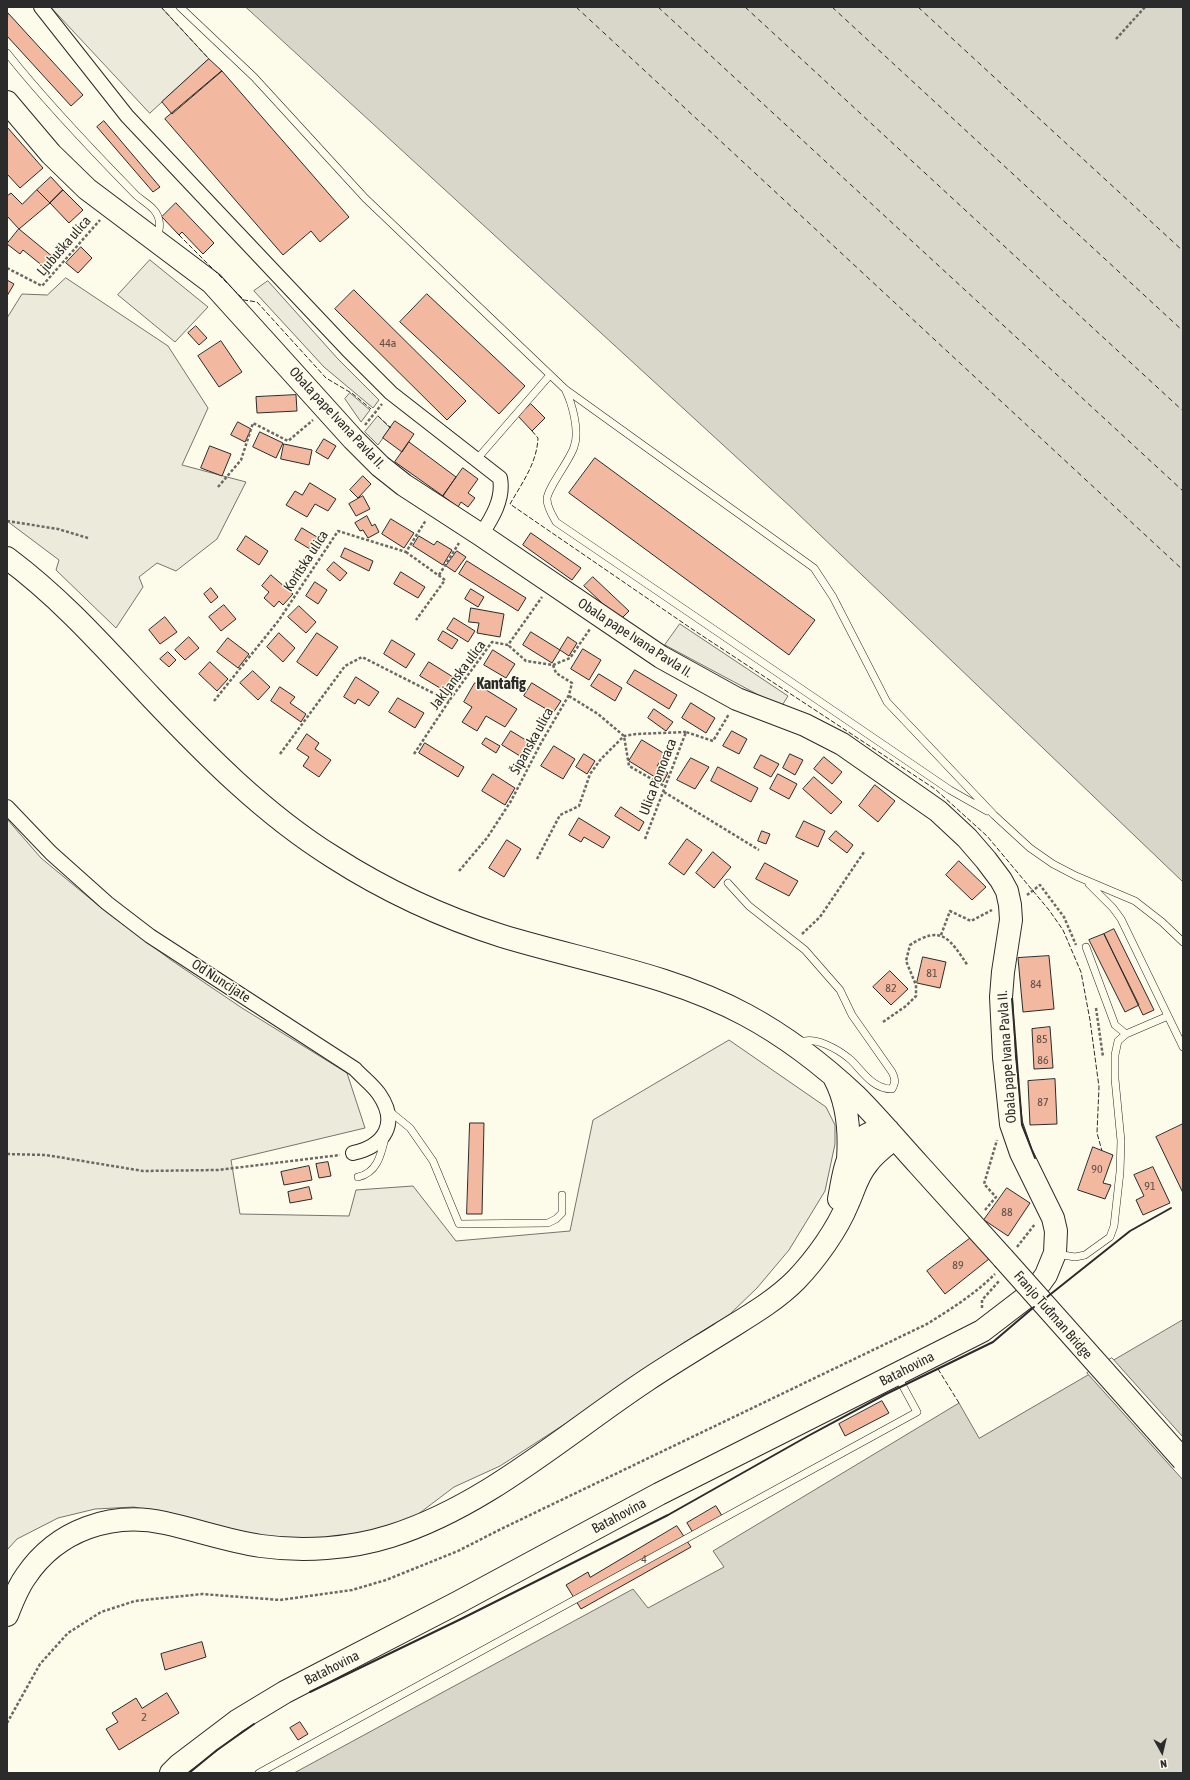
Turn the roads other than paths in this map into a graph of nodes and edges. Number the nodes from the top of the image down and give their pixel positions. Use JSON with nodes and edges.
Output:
{"nodes":[{"id":1,"x":41,"y":7,"type":"edge"},
{"id":2,"x":180,"y":7,"type":"edge"},
{"id":3,"x":7,"y":53,"type":"edge"},
{"id":4,"x":7,"y":102,"type":"edge"},
{"id":5,"x":155,"y":240,"type":"junction"},
{"id":6,"x":550,"y":375,"type":"junction"},
{"id":7,"x":565,"y":389,"type":"junction"},
{"id":8,"x":477,"y":460,"type":"junction"},
{"id":9,"x":475,"y":531,"type":"junction"},
{"id":10,"x":7,"y":558,"type":"edge"},
{"id":11,"x":7,"y":807,"type":"edge"},
{"id":12,"x":994,"y":816,"type":"junction"},
{"id":13,"x":1087,"y":881,"type":"junction"},
{"id":14,"x":728,"y":883,"type":"dead end"},
{"id":15,"x":1183,"y":942,"type":"edge"},
{"id":16,"x":1086,"y":947,"type":"dead end"},
{"id":17,"x":1168,"y":1016,"type":"junction"},
{"id":18,"x":1126,"y":1034,"type":"junction"},
{"id":19,"x":794,"y":1045,"type":"junction"},
{"id":20,"x":1183,"y":1047,"type":"edge"},
{"id":21,"x":834,"y":1077,"type":"junction"},
{"id":22,"x":387,"y":1109,"type":"junction"},
{"id":23,"x":386,"y":1134,"type":"junction"},
{"id":24,"x":891,"y":1134,"type":"junction"},
{"id":25,"x":353,"y":1153,"type":"road end"},
{"id":26,"x":848,"y":1160,"type":"junction"},
{"id":27,"x":358,"y":1176,"type":"dead end"},
{"id":28,"x":562,"y":1195,"type":"dead end"},
{"id":29,"x":835,"y":1226,"type":"junction"},
{"id":30,"x":1055,"y":1253,"type":"junction"},
{"id":31,"x":897,"y":1375,"type":"junction"},
{"id":32,"x":1183,"y":1460,"type":"edge"},
{"id":33,"x":7,"y":1615,"type":"edge"},
{"id":34,"x":171,"y":1773,"type":"edge"},
{"id":35,"x":258,"y":1773,"type":"edge"}],
"edges":[{"from":1,"to":8,"type":"street"},
{"from":2,"to":6,"type":"lane"},
{"from":3,"to":5,"type":"lane"},
{"from":4,"to":5,"type":"main road","name":"Obala pape Ivana Pavla II."},
{"from":5,"to":9,"type":"main road","name":"Obala pape Ivana Pavla II."},
{"from":6,"to":7,"type":"lane"},
{"from":6,"to":8,"type":"lane"},
{"from":7,"to":12,"type":"lane"},
{"from":7,"to":12,"type":"lane"},
{"from":8,"to":9,"type":"street"},
{"from":9,"to":30,"type":"main road","name":"Obala pape Ivana Pavla II."},
{"from":10,"to":19,"type":"main road","name":"Franjo Tuđman Bridge"},
{"from":11,"to":22,"type":"street","name":"Od Nuncijate"},
{"from":12,"to":13,"type":"lane"},
{"from":13,"to":15,"type":"lane"},
{"from":13,"to":17,"type":"lane"},
{"from":14,"to":19,"type":"lane"},
{"from":16,"to":18,"type":"lane"},
{"from":17,"to":18,"type":"lane"},
{"from":17,"to":20,"type":"lane"},
{"from":18,"to":30,"type":"lane"},
{"from":19,"to":21,"type":"main road","name":"Franjo Tuđman Bridge"},
{"from":21,"to":24,"type":"main road","name":"Franjo Tuđman Bridge"},
{"from":21,"to":26,"type":"main road"},
{"from":22,"to":23,"type":"street","name":"Od Nuncijate"},
{"from":22,"to":28,"type":"lane"},
{"from":23,"to":25,"type":"street"},
{"from":23,"to":27,"type":"lane"},
{"from":24,"to":26,"type":"main road"},
{"from":24,"to":29,"type":"main road"},
{"from":24,"to":32,"type":"main road","name":"Franjo Tuđman Bridge","bridge":true},
{"from":26,"to":29,"type":"main road"},
{"from":29,"to":33,"type":"main road"},
{"from":30,"to":31,"type":"main road","name":"Batahovina"},
{"from":31,"to":34,"type":"main road","name":"Batahovina"},
{"from":31,"to":35,"type":"lane"}]}
